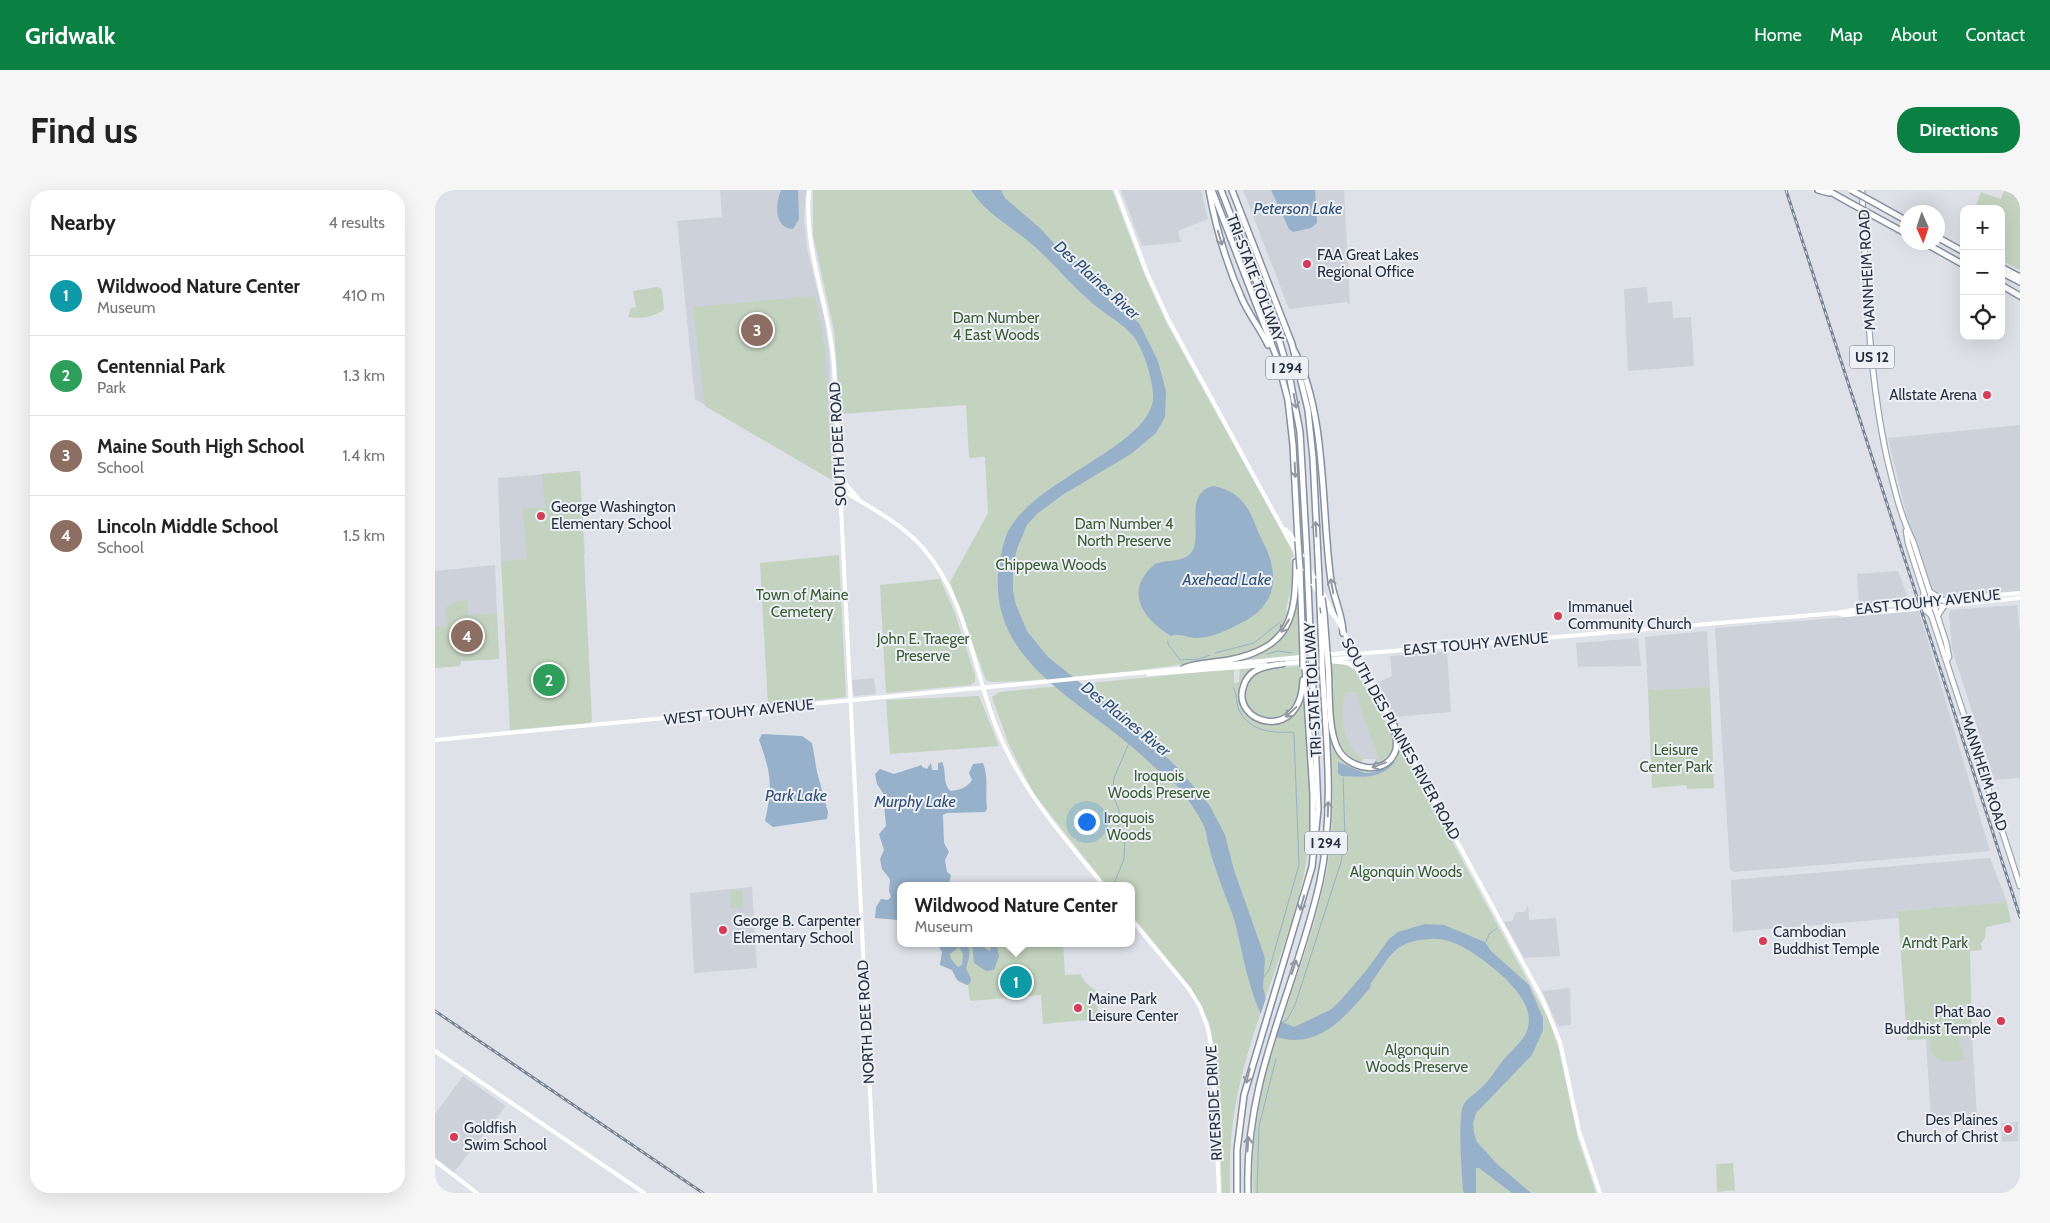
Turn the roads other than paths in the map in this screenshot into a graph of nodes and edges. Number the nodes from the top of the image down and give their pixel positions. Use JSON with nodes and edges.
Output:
{"nodes":[{"id":1,"x":809,"y":190,"type":"edge"},
{"id":2,"x":1116,"y":190,"type":"edge"},
{"id":3,"x":1211,"y":190,"type":"edge"},
{"id":4,"x":1221,"y":190,"type":"edge"},
{"id":5,"x":1232,"y":190,"type":"edge"},
{"id":6,"x":1817,"y":190,"type":"edge"},
{"id":7,"x":1851,"y":190,"type":"edge"},
{"id":8,"x":1862,"y":190,"type":"edge"},
{"id":9,"x":1830,"y":192,"type":"edge"},
{"id":10,"x":1900,"y":217,"type":"edge"},
{"id":11,"x":1900,"y":230,"type":"edge"},
{"id":12,"x":1945,"y":241,"type":"edge"},
{"id":13,"x":1960,"y":248,"type":"edge"},
{"id":14,"x":1937,"y":250,"type":"edge"},
{"id":15,"x":1960,"y":263,"type":"edge"},
{"id":16,"x":2005,"y":269,"type":"edge"},
{"id":17,"x":2005,"y":274,"type":"edge"},
{"id":18,"x":2020,"y":276,"type":"edge"},
{"id":19,"x":2020,"y":282,"type":"edge"},
{"id":20,"x":2005,"y":287,"type":"edge"},
{"id":21,"x":2020,"y":296,"type":"edge"},
{"id":22,"x":1292,"y":344,"type":"junction"},
{"id":23,"x":1280,"y":370,"type":"junction"},
{"id":24,"x":839,"y":471,"type":"junction"},
{"id":25,"x":840,"y":489,"type":"junction"},
{"id":26,"x":863,"y":502,"type":"junction"},
{"id":27,"x":1297,"y":540,"type":"junction"},
{"id":28,"x":1319,"y":588,"type":"junction"},
{"id":29,"x":1926,"y":590,"type":"junction"},
{"id":30,"x":2020,"y":593,"type":"edge"},
{"id":31,"x":2020,"y":598,"type":"edge"},
{"id":32,"x":1944,"y":603,"type":"junction"},
{"id":33,"x":1934,"y":604,"type":"junction"},
{"id":34,"x":1925,"y":605,"type":"junction"},
{"id":35,"x":1937,"y":616,"type":"junction"},
{"id":36,"x":1343,"y":633,"type":"junction"},
{"id":37,"x":1324,"y":653,"type":"junction"},
{"id":38,"x":1355,"y":654,"type":"junction"},
{"id":39,"x":1947,"y":660,"type":"junction"},
{"id":40,"x":1325,"y":663,"type":"junction"},
{"id":41,"x":1282,"y":664,"type":"junction"},
{"id":42,"x":1304,"y":667,"type":"junction"},
{"id":43,"x":1184,"y":668,"type":"junction"},
{"id":44,"x":1365,"y":673,"type":"junction"},
{"id":45,"x":1141,"y":674,"type":"junction"},
{"id":46,"x":1043,"y":683,"type":"joint"},
{"id":47,"x":983,"y":688,"type":"junction"},
{"id":48,"x":850,"y":701,"type":"junction"},
{"id":49,"x":1394,"y":726,"type":"junction"},
{"id":50,"x":435,"y":740,"type":"edge"},
{"id":51,"x":1313,"y":855,"type":"junction"},
{"id":52,"x":1101,"y":882,"type":"edge"},
{"id":53,"x":2020,"y":886,"type":"edge"},
{"id":54,"x":1135,"y":924,"type":"edge"},
{"id":55,"x":435,"y":1051,"type":"edge"},
{"id":56,"x":435,"y":1161,"type":"edge"},
{"id":57,"x":477,"y":1193,"type":"edge"},
{"id":58,"x":644,"y":1193,"type":"edge"},
{"id":59,"x":875,"y":1193,"type":"edge"},
{"id":60,"x":1219,"y":1193,"type":"edge"},
{"id":61,"x":1237,"y":1193,"type":"edge"},
{"id":62,"x":1248,"y":1193,"type":"edge"},
{"id":63,"x":1600,"y":1193,"type":"edge"}],
"edges":[{"from":1,"to":24,"type":"main road","name":"SOUTH DEE ROAD"},
{"from":2,"to":36,"type":"main road","name":"SOUTH DES PLAINES RIVER ROAD"},
{"from":3,"to":23,"type":"highway"},
{"from":3,"to":23,"type":"highway","one_way":true},
{"from":4,"to":51,"type":"highway","name":"TRI-STATE TOLLWAY","number":"I 294","one_way":true,"bridge":true},
{"from":5,"to":22,"type":"highway","name":"TRI-STATE TOLLWAY","number":"I 294"},
{"from":6,"to":9,"type":"highway"},
{"from":7,"to":10,"type":"highway","bridge":true},
{"from":8,"to":29,"type":"main road","name":"MANNHEIM ROAD","number":"US 12"},
{"from":9,"to":11,"type":"highway","bridge":true},
{"from":12,"to":13,"type":"highway"},
{"from":14,"to":15,"type":"highway"},
{"from":16,"to":18,"type":"highway"},
{"from":17,"to":19,"type":"highway"},
{"from":20,"to":21,"type":"highway"},
{"from":28,"to":22,"type":"highway","name":"TRI-STATE TOLLWAY","number":"I 294","one_way":true,"bridge":true},
{"from":36,"to":22,"type":"highway","one_way":true},
{"from":23,"to":27,"type":"highway","one_way":true},
{"from":24,"to":25,"type":"main road","name":"SOUTH DEE ROAD"},
{"from":24,"to":26,"type":"main road"},
{"from":25,"to":26,"type":"main road"},
{"from":25,"to":48,"type":"main road","name":"SOUTH DEE ROAD"},
{"from":26,"to":47,"type":"main road"},
{"from":27,"to":42,"type":"highway","bridge":true},
{"from":27,"to":43,"type":"highway","one_way":true,"bridge":true},
{"from":28,"to":37,"type":"highway","name":"TRI-STATE TOLLWAY","number":"I 294","bridge":true},
{"from":28,"to":37,"type":"highway","bridge":true},
{"from":29,"to":32,"type":"main road"},
{"from":29,"to":33,"type":"main road","name":"MANNHEIM ROAD","number":"US 12"},
{"from":29,"to":34,"type":"main road","name":"MANNHEIM ROAD","number":"US 12"},
{"from":30,"to":32,"type":"main road","name":"EAST TOUHY AVENUE"},
{"from":31,"to":32,"type":"main road","name":"EAST TOUHY AVENUE"},
{"from":32,"to":33,"type":"main road","name":"EAST TOUHY AVENUE"},
{"from":32,"to":35,"type":"main road"},
{"from":33,"to":34,"type":"main road","name":"EAST TOUHY AVENUE"},
{"from":33,"to":35,"type":"main road","name":"MANNHEIM ROAD","number":"US 12"},
{"from":34,"to":38,"type":"main road","name":"EAST TOUHY AVENUE"},
{"from":34,"to":39,"type":"main road","name":"MANNHEIM ROAD","number":"US 12"},
{"from":35,"to":39,"type":"main road","name":"MANNHEIM ROAD","number":"US 12"},
{"from":36,"to":38,"type":"main road","name":"SOUTH DES PLAINES RIVER ROAD"},
{"from":37,"to":40,"type":"highway","name":"TRI-STATE TOLLWAY","number":"I 294","bridge":true},
{"from":38,"to":40,"type":"main road","name":"EAST TOUHY AVENUE"},
{"from":38,"to":43,"type":"main road","name":"EAST TOUHY AVENUE"},
{"from":38,"to":44,"type":"main road","name":"SOUTH DES PLAINES RIVER ROAD"},
{"from":39,"to":53,"type":"main road","name":"MANNHEIM ROAD","number":"US 12"},
{"from":40,"to":41,"type":"main road","name":"EAST TOUHY AVENUE"},
{"from":40,"to":44,"type":"main road"},
{"from":49,"to":40,"type":"highway","one_way":true},
{"from":62,"to":40,"type":"highway","name":"TRI-STATE TOLLWAY","number":"I 294","one_way":true},
{"from":42,"to":41,"type":"highway","one_way":true},
{"from":41,"to":45,"type":"main road","name":"EAST TOUHY AVENUE"},
{"from":42,"to":51,"type":"highway"},
{"from":43,"to":45,"type":"main road","name":"EAST TOUHY AVENUE"},
{"from":44,"to":49,"type":"main road","name":"SOUTH DES PLAINES RIVER ROAD"},
{"from":45,"to":46,"type":"main road","name":"EAST TOUHY AVENUE"},
{"from":46,"to":47,"type":"main road","name":"WEST TOUHY AVENUE"},
{"from":47,"to":48,"type":"main road","name":"WEST TOUHY AVENUE"},
{"from":47,"to":52,"type":"main road"},
{"from":48,"to":50,"type":"main road","name":"WEST TOUHY AVENUE"},
{"from":48,"to":59,"type":"main road","name":"NORTH DEE ROAD"},
{"from":49,"to":63,"type":"main road","name":"SOUTH DES PLAINES RIVER ROAD"},
{"from":51,"to":61,"type":"highway","name":"TRI-STATE TOLLWAY","number":"I 294","one_way":true},
{"from":54,"to":60,"type":"main road","name":"RIVERSIDE DRIVE"},
{"from":55,"to":58,"type":"main road"},
{"from":56,"to":57,"type":"main road"}]}
